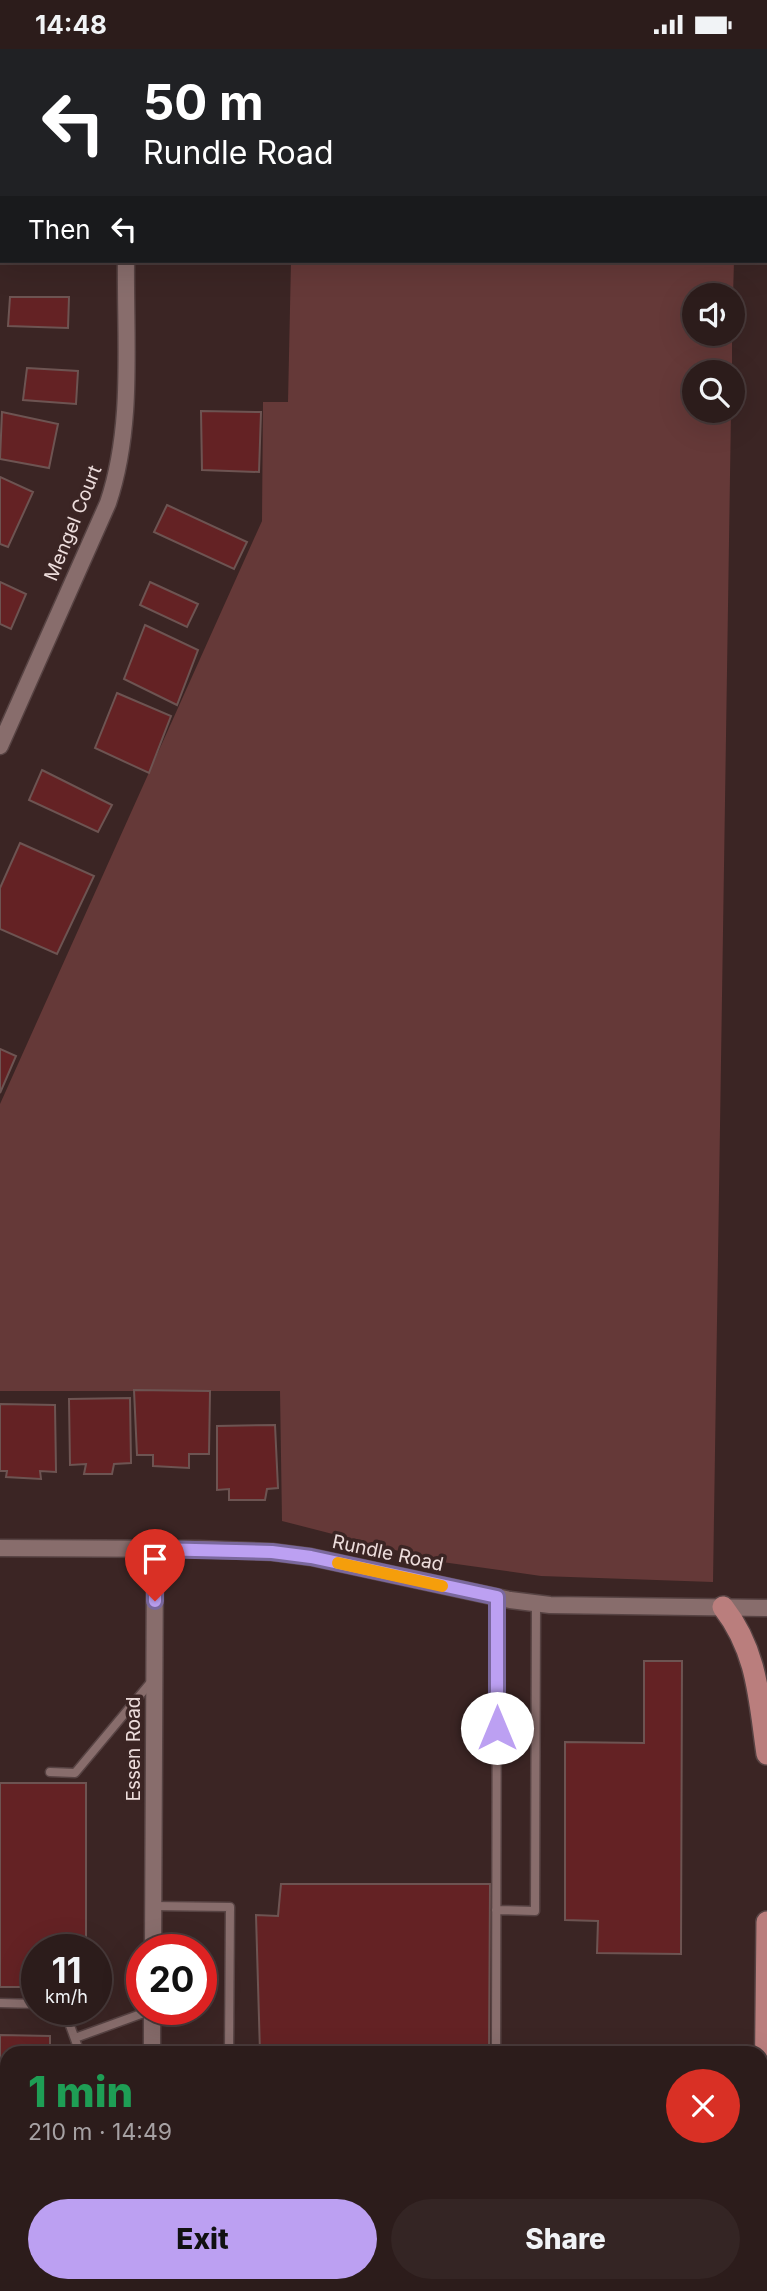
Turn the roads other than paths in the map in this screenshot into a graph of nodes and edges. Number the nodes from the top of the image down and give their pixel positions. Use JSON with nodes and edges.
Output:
{"nodes":[{"id":1,"x":126,"y":263,"type":"edge"},
{"id":2,"x":0,"y":746,"type":"edge"},
{"id":3,"x":0,"y":1548,"type":"edge"},
{"id":4,"x":155,"y":1549,"type":"junction"},
{"id":5,"x":497,"y":1597,"type":"junction"},
{"id":6,"x":536,"y":1603,"type":"junction"},
{"id":7,"x":723,"y":1607,"type":"junction"},
{"id":8,"x":767,"y":1608,"type":"edge"},
{"id":9,"x":154,"y":1678,"type":"junction"},
{"id":10,"x":767,"y":1754,"type":"edge"},
{"id":11,"x":50,"y":1772,"type":"dead end"},
{"id":12,"x":153,"y":1906,"type":"junction"},
{"id":13,"x":496,"y":1910,"type":"junction"},
{"id":14,"x":767,"y":1922,"type":"edge"},
{"id":15,"x":153,"y":1934,"type":"edge"},
{"id":16,"x":0,"y":2003,"type":"edge"},
{"id":17,"x":21,"y":2004,"type":"edge"},
{"id":18,"x":126,"y":2019,"type":"edge"},
{"id":19,"x":70,"y":2025,"type":"edge"},
{"id":20,"x":152,"y":2025,"type":"edge"},
{"id":21,"x":75,"y":2038,"type":"junction"},
{"id":22,"x":75,"y":2046,"type":"edge"},
{"id":23,"x":78,"y":2046,"type":"edge"},
{"id":24,"x":152,"y":2046,"type":"edge"},
{"id":25,"x":229,"y":2046,"type":"edge"},
{"id":26,"x":496,"y":2046,"type":"edge"},
{"id":27,"x":766,"y":2046,"type":"edge"}],
"edges":[{"from":1,"to":2,"type":"street","name":"Mengel Court"},
{"from":3,"to":4,"type":"street","name":"Rundle Road"},
{"from":4,"to":5,"type":"street","name":"Rundle Road"},
{"from":4,"to":9,"type":"street","name":"Essen Road"},
{"from":5,"to":6,"type":"street","name":"Rundle Road"},
{"from":5,"to":13,"type":"lane"},
{"from":6,"to":7,"type":"street","name":"Rundle Road"},
{"from":6,"to":13,"type":"lane"},
{"from":7,"to":8,"type":"street","name":"Rundle Road"},
{"from":7,"to":10,"type":"main road"},
{"from":9,"to":11,"type":"lane"},
{"from":9,"to":12,"type":"street","name":"Essen Road"},
{"from":12,"to":15,"type":"street","name":"Essen Road"},
{"from":12,"to":25,"type":"lane"},
{"from":13,"to":26,"type":"lane"},
{"from":14,"to":27,"type":"main road"},
{"from":16,"to":17,"type":"lane"},
{"from":18,"to":21,"type":"lane"},
{"from":19,"to":21,"type":"lane"},
{"from":20,"to":24,"type":"street"},
{"from":21,"to":22,"type":"lane"},
{"from":21,"to":23,"type":"lane"}]}
